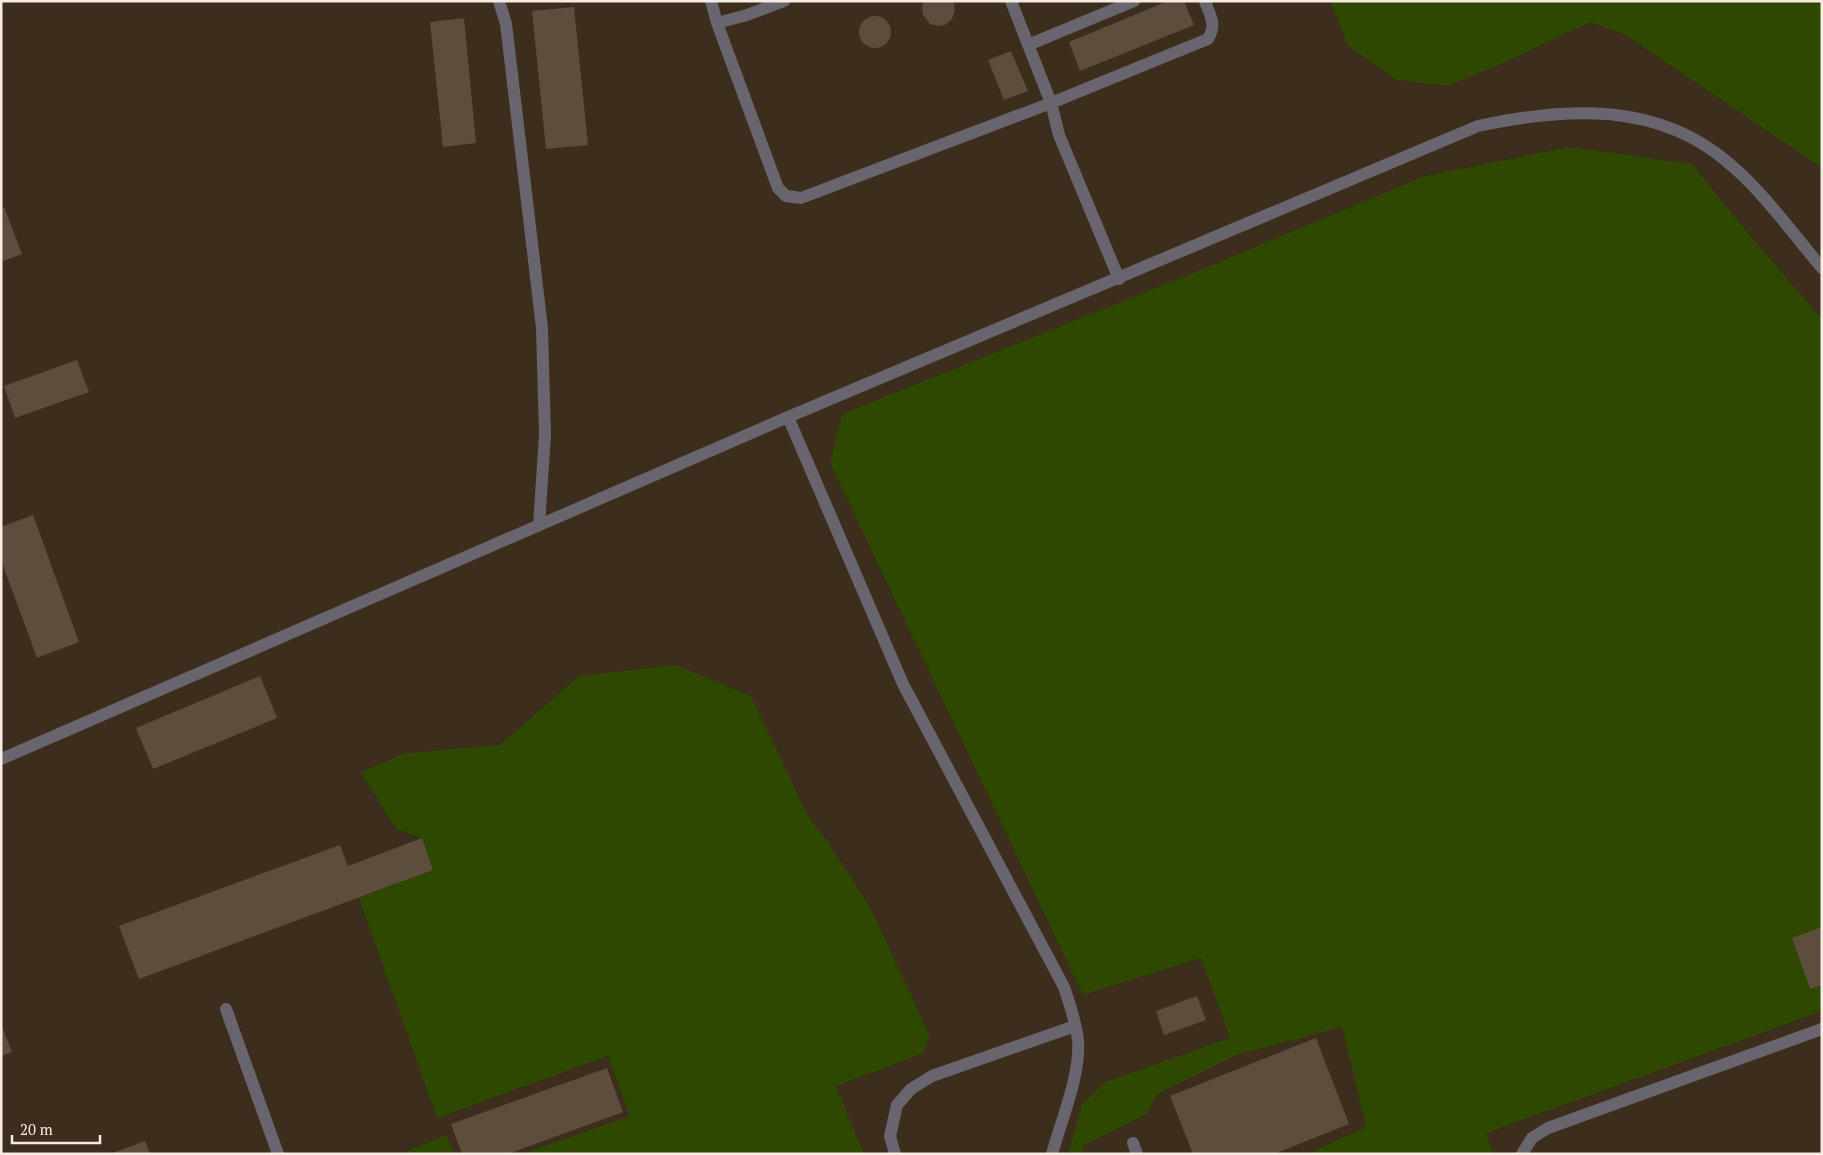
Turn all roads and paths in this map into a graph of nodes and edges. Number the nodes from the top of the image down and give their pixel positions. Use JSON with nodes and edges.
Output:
{"nodes":[{"id":1,"x":499,"y":1,"type":"edge"},
{"id":2,"x":711,"y":1,"type":"edge"},
{"id":3,"x":784,"y":1,"type":"edge"},
{"id":4,"x":1011,"y":1,"type":"edge"},
{"id":5,"x":1134,"y":1,"type":"edge"},
{"id":6,"x":1205,"y":1,"type":"edge"},
{"id":7,"x":717,"y":23,"type":"junction"},
{"id":8,"x":1028,"y":45,"type":"junction"},
{"id":9,"x":1050,"y":103,"type":"junction"},
{"id":10,"x":1822,"y":268,"type":"edge"},
{"id":11,"x":1119,"y":279,"type":"junction"},
{"id":12,"x":788,"y":417,"type":"junction"},
{"id":13,"x":539,"y":525,"type":"junction"},
{"id":14,"x":1,"y":759,"type":"edge"},
{"id":15,"x":226,"y":1010,"type":"dead end"},
{"id":16,"x":1075,"y":1026,"type":"junction"},
{"id":17,"x":1822,"y":1029,"type":"edge"},
{"id":18,"x":278,"y":1154,"type":"edge"},
{"id":19,"x":895,"y":1154,"type":"edge"},
{"id":20,"x":1052,"y":1154,"type":"edge"},
{"id":21,"x":1522,"y":1154,"type":"edge"}],
"edges":[{"from":1,"to":13,"type":"lane"},
{"from":2,"to":7,"type":"lane"},
{"from":3,"to":7,"type":"lane"},
{"from":4,"to":8,"type":"lane"},
{"from":5,"to":8,"type":"lane"},
{"from":6,"to":9,"type":"lane"},
{"from":7,"to":9,"type":"lane"},
{"from":8,"to":9,"type":"lane"},
{"from":9,"to":11,"type":"lane"},
{"from":10,"to":11,"type":"lane"},
{"from":11,"to":12,"type":"lane"},
{"from":12,"to":13,"type":"lane"},
{"from":12,"to":16,"type":"lane"},
{"from":13,"to":14,"type":"lane"},
{"from":15,"to":18,"type":"lane"},
{"from":16,"to":19,"type":"lane"},
{"from":16,"to":20,"type":"lane"},
{"from":17,"to":21,"type":"lane"}]}
